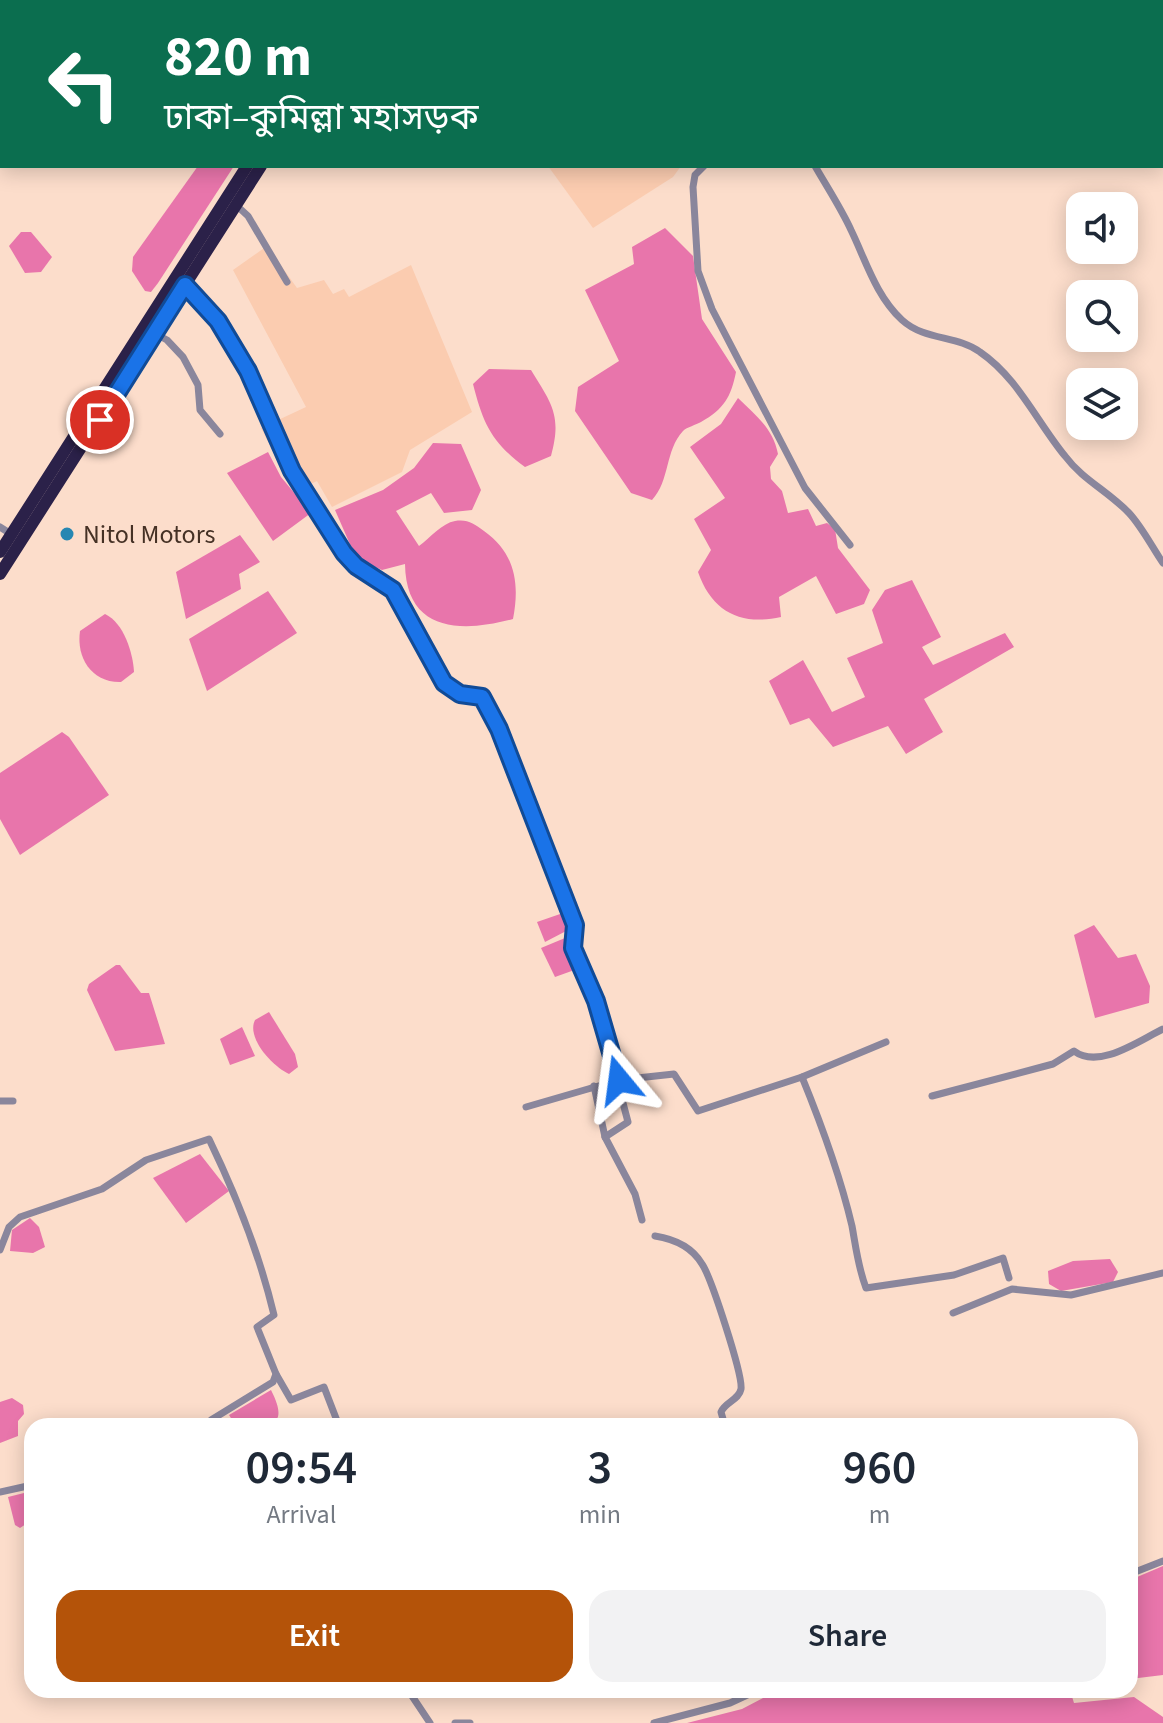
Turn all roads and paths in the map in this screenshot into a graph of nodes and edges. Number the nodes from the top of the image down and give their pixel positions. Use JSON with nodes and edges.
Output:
{"nodes":[{"id":1,"x":246,"y":168,"type":"edge"},
{"id":2,"x":260,"y":168,"type":"edge"},
{"id":3,"x":702,"y":168,"type":"edge"},
{"id":4,"x":816,"y":168,"type":"edge"},
{"id":5,"x":236,"y":205,"type":"junction"},
{"id":6,"x":287,"y":282,"type":"dead end"},
{"id":7,"x":185,"y":285,"type":"junction"},
{"id":8,"x":154,"y":333,"type":"junction"},
{"id":9,"x":220,"y":434,"type":"dead end"},
{"id":10,"x":6,"y":531,"type":"edge"},
{"id":11,"x":850,"y":545,"type":"dead end"},
{"id":12,"x":0,"y":552,"type":"edge"},
{"id":13,"x":1163,"y":563,"type":"edge"},
{"id":14,"x":0,"y":574,"type":"edge"},
{"id":15,"x":1163,"y":1029,"type":"edge"},
{"id":16,"x":886,"y":1042,"type":"dead end"},
{"id":17,"x":802,"y":1077,"type":"junction"},
{"id":18,"x":619,"y":1080,"type":"junction"},
{"id":19,"x":594,"y":1086,"type":"junction"},
{"id":20,"x":932,"y":1096,"type":"dead end"},
{"id":21,"x":0,"y":1101,"type":"edge"},
{"id":22,"x":13,"y":1101,"type":"dead end"},
{"id":23,"x":526,"y":1107,"type":"dead end"},
{"id":24,"x":605,"y":1137,"type":"junction"},
{"id":25,"x":642,"y":1220,"type":"dead end"},
{"id":26,"x":655,"y":1236,"type":"dead end"},
{"id":27,"x":0,"y":1250,"type":"edge"},
{"id":28,"x":1163,"y":1273,"type":"edge"},
{"id":29,"x":1009,"y":1278,"type":"dead end"},
{"id":30,"x":953,"y":1313,"type":"dead end"},
{"id":31,"x":276,"y":1374,"type":"junction"},
{"id":32,"x":214,"y":1418,"type":"edge"},
{"id":33,"x":336,"y":1418,"type":"edge"},
{"id":34,"x":723,"y":1418,"type":"edge"},
{"id":35,"x":24,"y":1487,"type":"edge"},
{"id":36,"x":0,"y":1492,"type":"edge"},
{"id":37,"x":1163,"y":1561,"type":"edge"},
{"id":38,"x":1138,"y":1571,"type":"edge"},
{"id":39,"x":413,"y":1698,"type":"edge"},
{"id":40,"x":741,"y":1698,"type":"edge"},
{"id":41,"x":430,"y":1723,"type":"edge"},
{"id":42,"x":455,"y":1723,"type":"edge"},
{"id":43,"x":470,"y":1723,"type":"edge"},
{"id":44,"x":654,"y":1723,"type":"edge"}],
"edges":[{"from":1,"to":10,"type":"highway"},
{"from":2,"to":5,"type":"highway"},
{"from":3,"to":11,"type":"street"},
{"from":4,"to":13,"type":"street"},
{"from":5,"to":6,"type":"street"},
{"from":5,"to":7,"type":"highway"},
{"from":7,"to":8,"type":"highway"},
{"from":7,"to":18,"type":"street"},
{"from":8,"to":9,"type":"street"},
{"from":8,"to":14,"type":"highway"},
{"from":10,"to":12,"type":"highway"},
{"from":15,"to":20,"type":"street"},
{"from":16,"to":17,"type":"street"},
{"from":17,"to":18,"type":"street"},
{"from":17,"to":29,"type":"street"},
{"from":18,"to":19,"type":"street"},
{"from":18,"to":24,"type":"street"},
{"from":19,"to":23,"type":"street"},
{"from":19,"to":24,"type":"street"},
{"from":21,"to":22,"type":"street"},
{"from":24,"to":25,"type":"street"},
{"from":26,"to":34,"type":"street"},
{"from":27,"to":31,"type":"street"},
{"from":28,"to":30,"type":"street"},
{"from":31,"to":32,"type":"street"},
{"from":31,"to":33,"type":"street"},
{"from":35,"to":36,"type":"street"},
{"from":37,"to":38,"type":"street"},
{"from":39,"to":41,"type":"street"},
{"from":40,"to":44,"type":"street"},
{"from":42,"to":43,"type":"street"}]}
